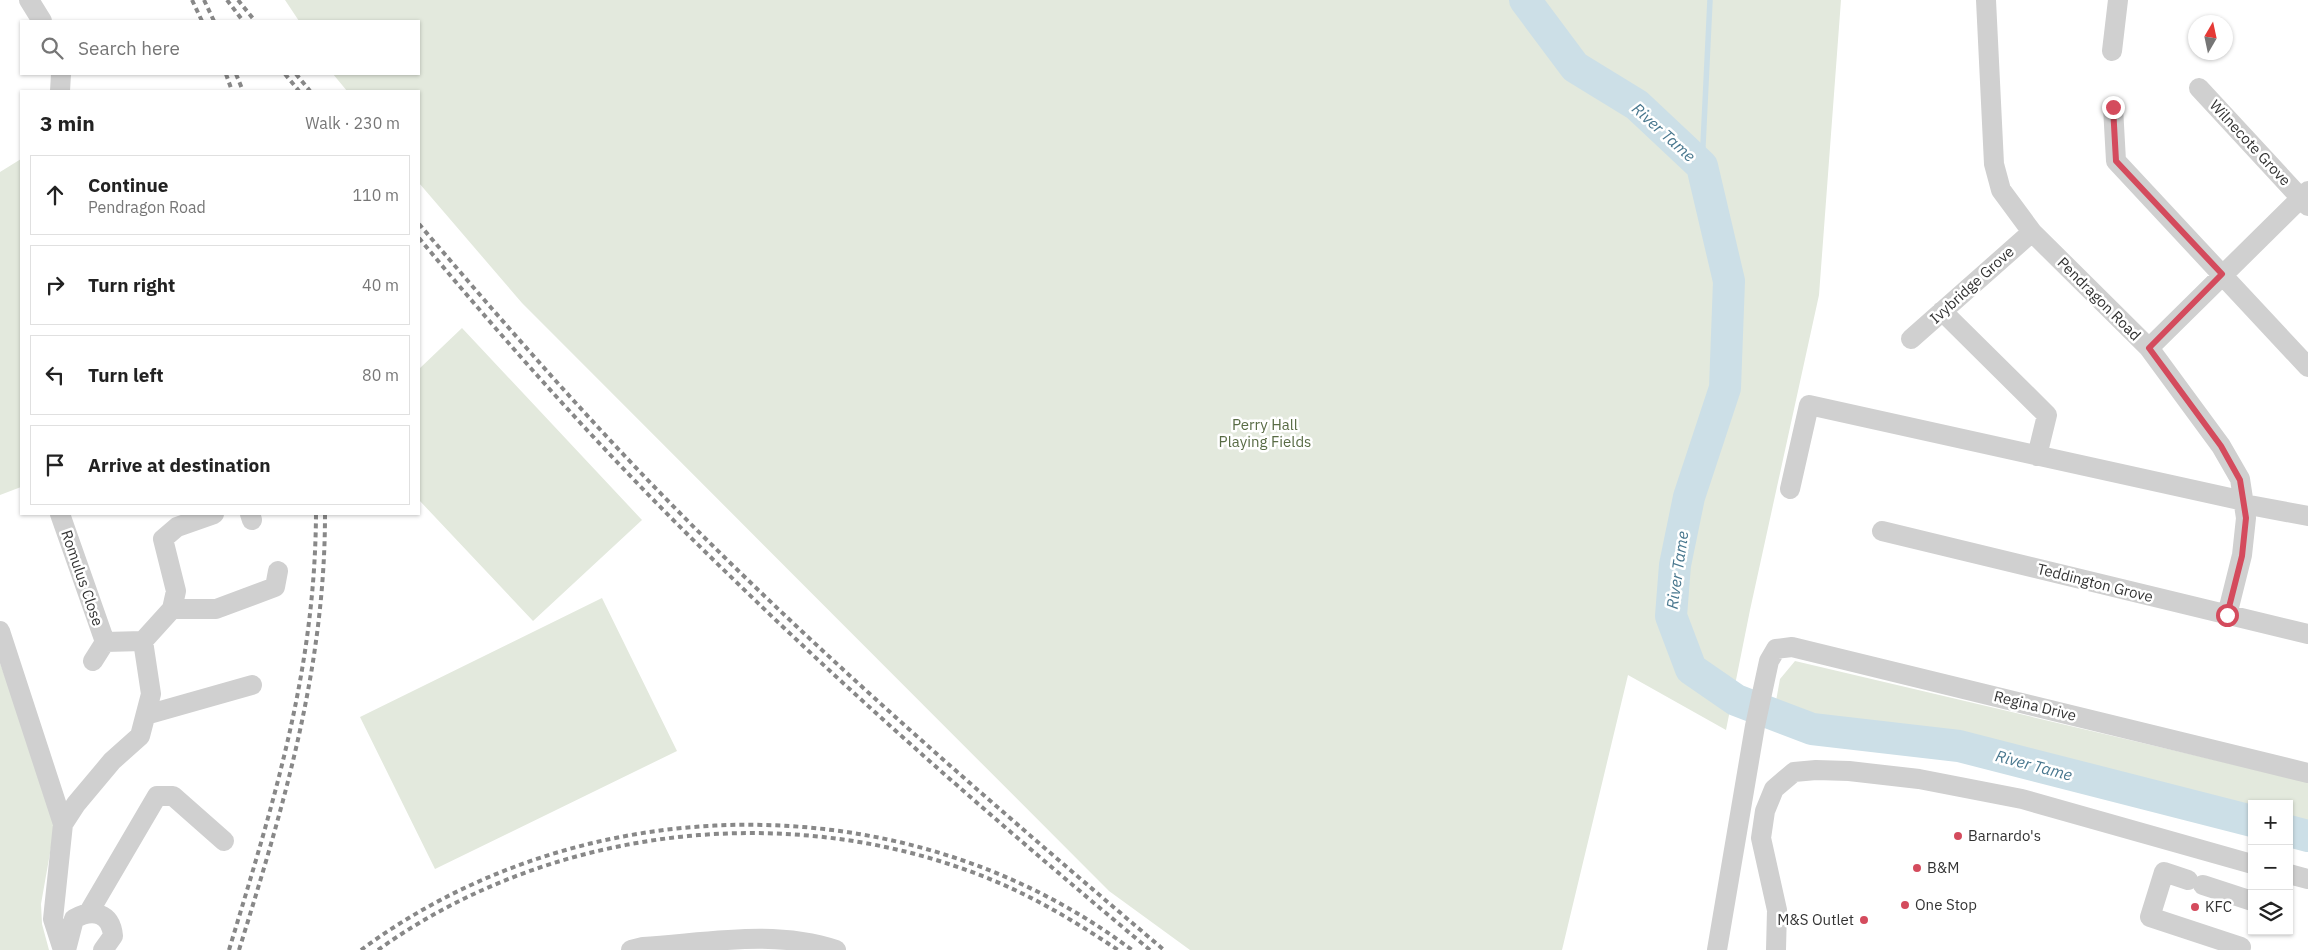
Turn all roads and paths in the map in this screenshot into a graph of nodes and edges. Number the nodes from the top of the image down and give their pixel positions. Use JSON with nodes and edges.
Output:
{"nodes":[{"id":1,"x":29,"y":0,"type":"edge"},
{"id":2,"x":1986,"y":0,"type":"edge"},
{"id":3,"x":2118,"y":0,"type":"edge"},
{"id":4,"x":41,"y":20,"type":"edge"},
{"id":5,"x":2112,"y":51,"type":"dead end"},
{"id":6,"x":61,"y":75,"type":"edge"},
{"id":7,"x":2199,"y":88,"type":"dead end"},
{"id":8,"x":60,"y":90,"type":"edge"},
{"id":9,"x":2113,"y":107,"type":"dead end"},
{"id":10,"x":2306,"y":198,"type":"edge"},
{"id":11,"x":2032,"y":232,"type":"junction"},
{"id":12,"x":2222,"y":274,"type":"junction"},
{"id":13,"x":1942,"y":311,"type":"junction"},
{"id":14,"x":1912,"y":339,"type":"dead end"},
{"id":15,"x":2149,"y":348,"type":"junction"},
{"id":16,"x":2308,"y":367,"type":"edge"},
{"id":17,"x":2037,"y":456,"type":"junction"},
{"id":18,"x":1790,"y":489,"type":"dead end"},
{"id":19,"x":2244,"y":502,"type":"junction"},
{"id":20,"x":60,"y":515,"type":"edge"},
{"id":21,"x":211,"y":515,"type":"edge"},
{"id":22,"x":2308,"y":516,"type":"edge"},
{"id":23,"x":1882,"y":531,"type":"dead end"},
{"id":24,"x":278,"y":570,"type":"dead end"},
{"id":25,"x":172,"y":609,"type":"junction"},
{"id":26,"x":2227,"y":615,"type":"junction"},
{"id":27,"x":0,"y":631,"type":"edge"},
{"id":28,"x":2308,"y":634,"type":"edge"},
{"id":29,"x":143,"y":641,"type":"junction"},
{"id":30,"x":105,"y":642,"type":"junction"},
{"id":31,"x":94,"y":661,"type":"dead end"},
{"id":32,"x":252,"y":685,"type":"dead end"},
{"id":33,"x":146,"y":715,"type":"junction"},
{"id":34,"x":2308,"y":773,"type":"edge"},
{"id":35,"x":64,"y":824,"type":"junction"},
{"id":36,"x":224,"y":841,"type":"dead end"},
{"id":37,"x":2248,"y":863,"type":"edge"},
{"id":38,"x":2293,"y":875,"type":"edge"},
{"id":39,"x":2308,"y":879,"type":"edge"},
{"id":40,"x":2248,"y":900,"type":"edge"},
{"id":41,"x":89,"y":912,"type":"junction"},
{"id":42,"x":2241,"y":947,"type":"dead end"},
{"id":43,"x":639,"y":949,"type":"edge"},
{"id":44,"x":64,"y":950,"type":"edge"},
{"id":45,"x":103,"y":950,"type":"edge"},
{"id":46,"x":836,"y":950,"type":"edge"},
{"id":47,"x":1717,"y":950,"type":"edge"},
{"id":48,"x":1776,"y":950,"type":"edge"}],
"edges":[{"from":1,"to":4,"type":"street"},
{"from":2,"to":11,"type":"street","name":"Pendragon Road"},
{"from":3,"to":5,"type":"street"},
{"from":6,"to":8,"type":"street"},
{"from":7,"to":10,"type":"street","name":"Wilnecote Grove"},
{"from":9,"to":12,"type":"street"},
{"from":10,"to":12,"type":"street"},
{"from":11,"to":13,"type":"street","name":"Ivybridge Grove"},
{"from":11,"to":15,"type":"street","name":"Pendragon Road"},
{"from":12,"to":15,"type":"street"},
{"from":12,"to":16,"type":"street"},
{"from":13,"to":14,"type":"street","name":"Ivybridge Grove"},
{"from":13,"to":17,"type":"street"},
{"from":15,"to":19,"type":"street","name":"Pendragon Road"},
{"from":17,"to":18,"type":"street"},
{"from":17,"to":19,"type":"street"},
{"from":19,"to":22,"type":"street"},
{"from":19,"to":26,"type":"street","name":"Pendragon Road"},
{"from":20,"to":30,"type":"street","name":"Romulus Close"},
{"from":21,"to":25,"type":"street"},
{"from":23,"to":26,"type":"street","name":"Teddington Grove"},
{"from":24,"to":25,"type":"street"},
{"from":25,"to":29,"type":"street"},
{"from":26,"to":28,"type":"street","name":"Teddington Grove"},
{"from":27,"to":35,"type":"street"},
{"from":29,"to":30,"type":"street","name":"Romulus Close"},
{"from":29,"to":33,"type":"street"},
{"from":30,"to":31,"type":"street","name":"Romulus Close"},
{"from":32,"to":33,"type":"street"},
{"from":33,"to":35,"type":"street"},
{"from":34,"to":47,"type":"street","name":"Regina Drive"},
{"from":35,"to":44,"type":"street"},
{"from":36,"to":41,"type":"street"},
{"from":37,"to":48,"type":"street"},
{"from":38,"to":39,"type":"street"},
{"from":40,"to":42,"type":"street"},
{"from":41,"to":44,"type":"street"},
{"from":41,"to":45,"type":"street"},
{"from":43,"to":46,"type":"street"}]}
